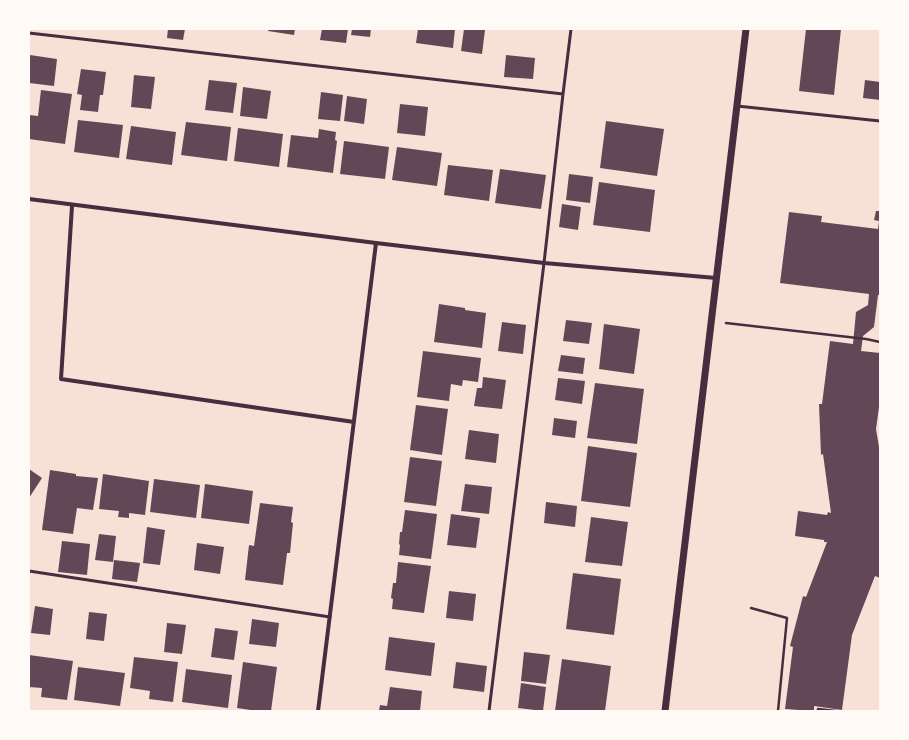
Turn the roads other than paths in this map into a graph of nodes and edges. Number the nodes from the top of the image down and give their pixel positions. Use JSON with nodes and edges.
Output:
{"nodes":[{"id":1,"x":571,"y":29,"type":"edge"},
{"id":2,"x":746,"y":29,"type":"edge"},
{"id":3,"x":29,"y":33,"type":"edge"},
{"id":4,"x":563,"y":94,"type":"junction"},
{"id":5,"x":737,"y":106,"type":"junction"},
{"id":6,"x":880,"y":121,"type":"edge"},
{"id":7,"x":29,"y":199,"type":"edge"},
{"id":8,"x":72,"y":206,"type":"junction"},
{"id":9,"x":376,"y":244,"type":"junction"},
{"id":10,"x":544,"y":263,"type":"junction"},
{"id":11,"x":716,"y":278,"type":"junction"},
{"id":12,"x":354,"y":422,"type":"junction"},
{"id":13,"x":29,"y":571,"type":"edge"},
{"id":14,"x":330,"y":617,"type":"junction"},
{"id":15,"x":318,"y":711,"type":"edge"},
{"id":16,"x":489,"y":711,"type":"edge"},
{"id":17,"x":665,"y":711,"type":"edge"}],
"edges":[{"from":1,"to":4,"type":"lane"},
{"from":2,"to":5,"type":"street"},
{"from":3,"to":4,"type":"lane"},
{"from":4,"to":10,"type":"lane"},
{"from":5,"to":6,"type":"lane"},
{"from":5,"to":11,"type":"street"},
{"from":7,"to":8,"type":"street"},
{"from":8,"to":9,"type":"street"},
{"from":8,"to":12,"type":"street"},
{"from":9,"to":10,"type":"street"},
{"from":9,"to":12,"type":"street"},
{"from":10,"to":11,"type":"street"},
{"from":10,"to":16,"type":"lane"},
{"from":11,"to":17,"type":"street"},
{"from":12,"to":14,"type":"street"},
{"from":13,"to":14,"type":"lane"},
{"from":14,"to":15,"type":"street"}]}
